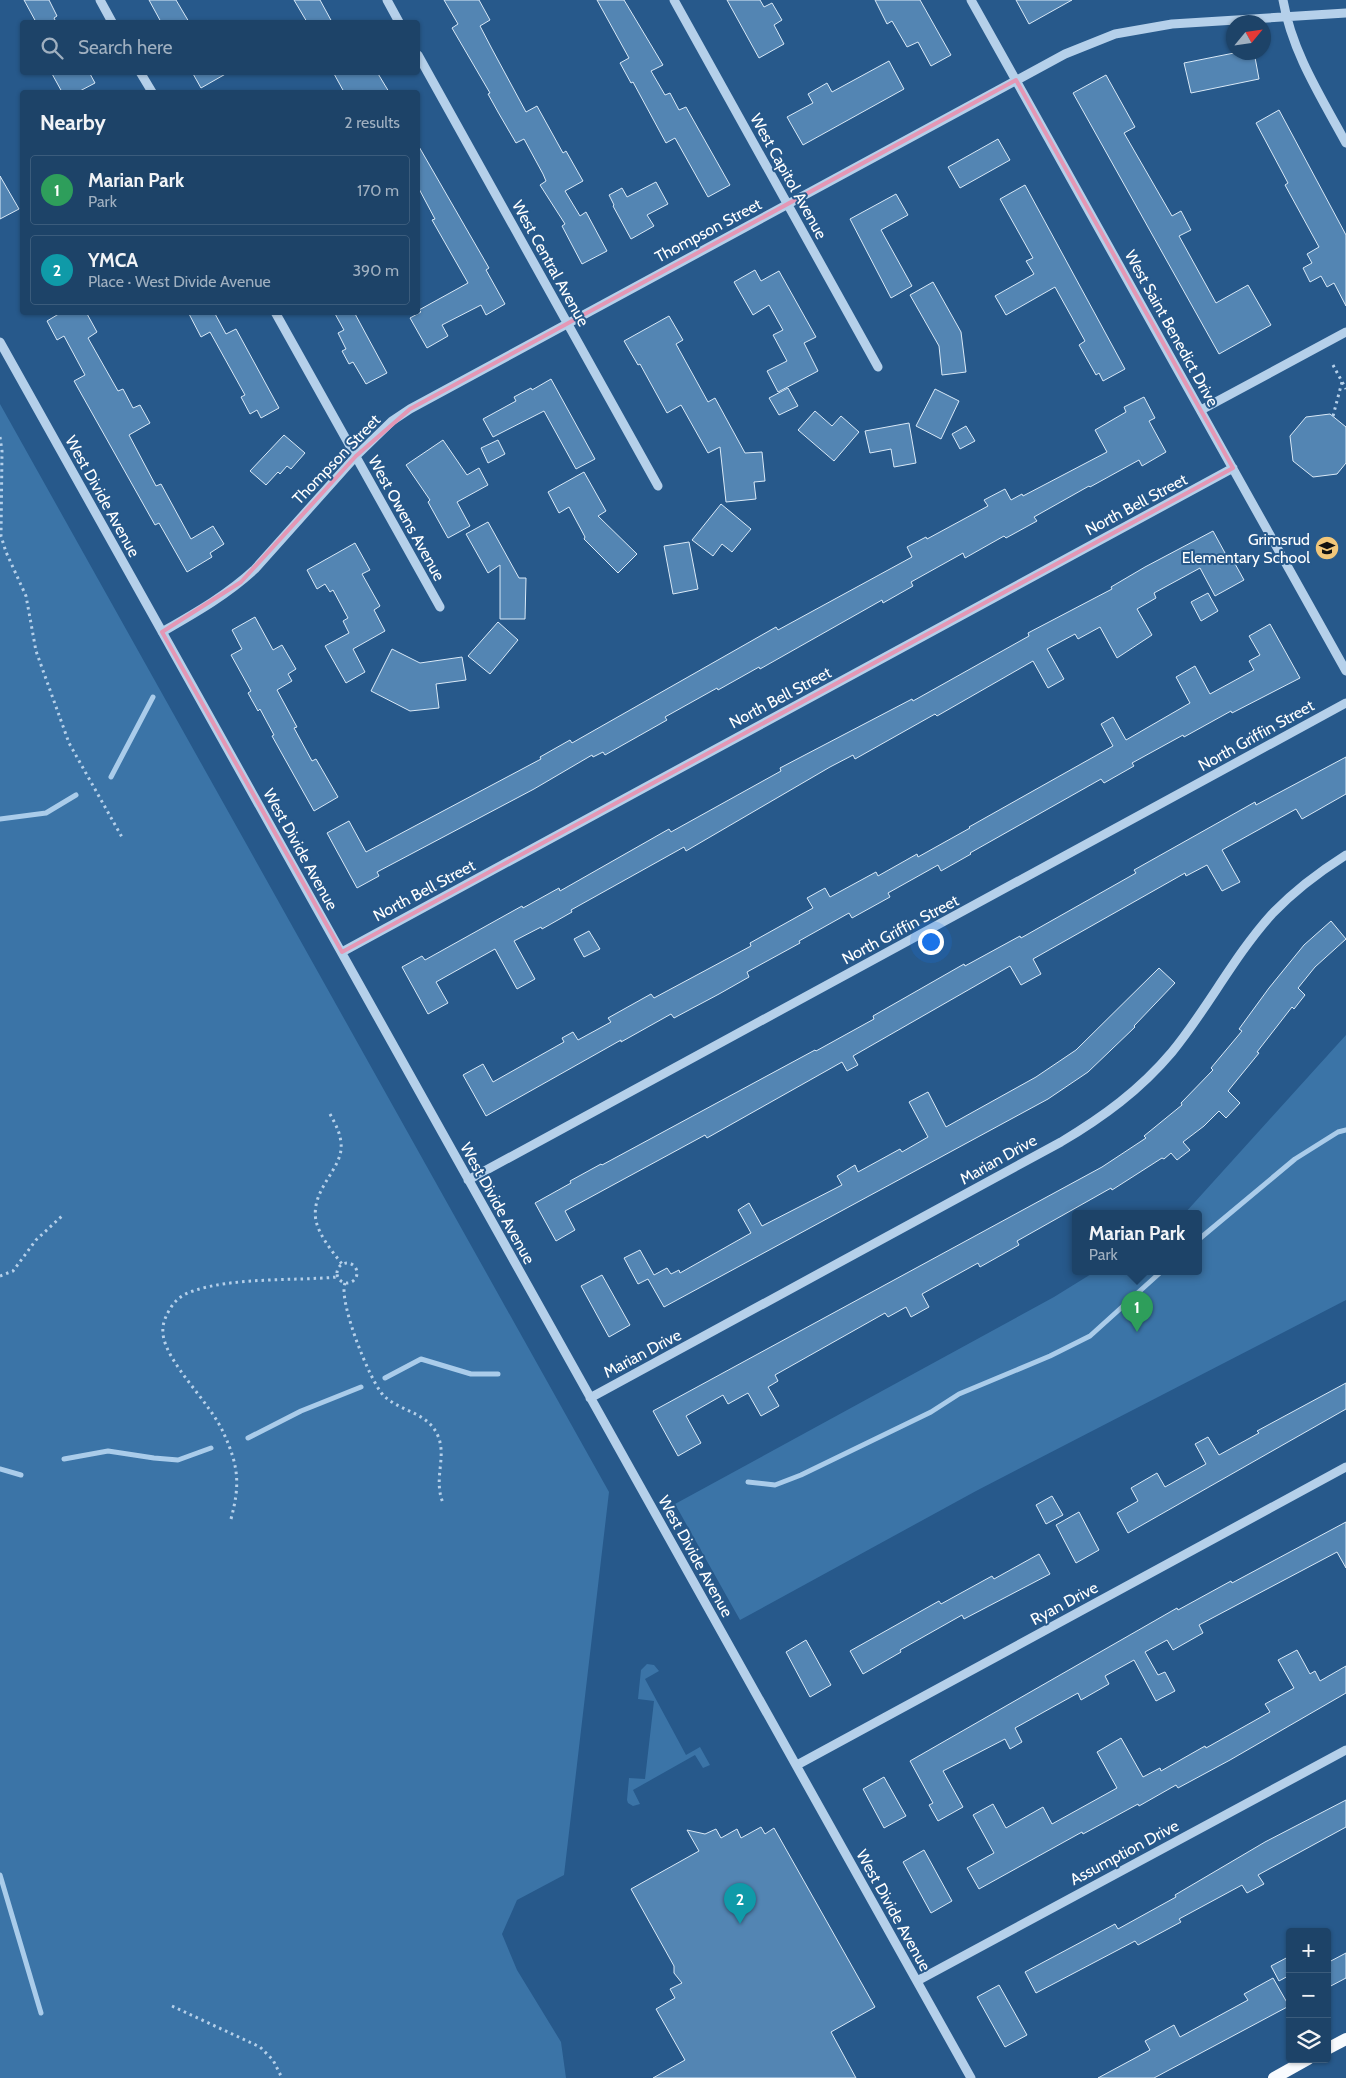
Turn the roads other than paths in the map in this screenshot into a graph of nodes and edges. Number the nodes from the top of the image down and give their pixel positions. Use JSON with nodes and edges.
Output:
{"nodes":[{"id":1,"x":100,"y":0,"type":"edge"},
{"id":2,"x":387,"y":0,"type":"edge"},
{"id":3,"x":674,"y":0,"type":"edge"},
{"id":4,"x":971,"y":0,"type":"edge"},
{"id":5,"x":1283,"y":0,"type":"edge"},
{"id":6,"x":1346,"y":13,"type":"edge"},
{"id":7,"x":1286,"y":17,"type":"junction"},
{"id":8,"x":111,"y":20,"type":"edge"},
{"id":9,"x":399,"y":20,"type":"edge"},
{"id":10,"x":420,"y":59,"type":"edge"},
{"id":11,"x":142,"y":75,"type":"edge"},
{"id":12,"x":1016,"y":80,"type":"junction"},
{"id":13,"x":151,"y":90,"type":"edge"},
{"id":14,"x":1346,"y":143,"type":"edge"},
{"id":15,"x":787,"y":204,"type":"junction"},
{"id":16,"x":277,"y":315,"type":"edge"},
{"id":17,"x":567,"y":322,"type":"junction"},
{"id":18,"x":1346,"y":332,"type":"edge"},
{"id":19,"x":0,"y":342,"type":"edge"},
{"id":20,"x":878,"y":367,"type":"dead end"},
{"id":21,"x":1201,"y":410,"type":"junction"},
{"id":22,"x":356,"y":456,"type":"junction"},
{"id":23,"x":1234,"y":468,"type":"junction"},
{"id":24,"x":658,"y":486,"type":"dead end"},
{"id":25,"x":440,"y":607,"type":"dead end"},
{"id":26,"x":162,"y":632,"type":"junction"},
{"id":27,"x":1346,"y":671,"type":"edge"},
{"id":28,"x":1346,"y":703,"type":"edge"},
{"id":29,"x":1346,"y":855,"type":"edge"},
{"id":30,"x":342,"y":952,"type":"junction"},
{"id":31,"x":468,"y":1180,"type":"junction"},
{"id":32,"x":590,"y":1398,"type":"junction"},
{"id":33,"x":1346,"y":1467,"type":"edge"},
{"id":34,"x":1346,"y":1750,"type":"edge"},
{"id":35,"x":797,"y":1765,"type":"junction"},
{"id":36,"x":917,"y":1981,"type":"junction"},
{"id":37,"x":1346,"y":2039,"type":"edge"},
{"id":38,"x":1331,"y":2047,"type":"edge"},
{"id":39,"x":1301,"y":2063,"type":"edge"},
{"id":40,"x":971,"y":2078,"type":"edge"},
{"id":41,"x":1274,"y":2078,"type":"edge"}],
"edges":[{"from":1,"to":8,"type":"street"},
{"from":2,"to":9,"type":"street"},
{"from":3,"to":15,"type":"street","name":"West Capitol Avenue"},
{"from":4,"to":12,"type":"street","name":"West Saint Benedict Drive"},
{"from":5,"to":7,"type":"street"},
{"from":6,"to":7,"type":"street","name":"Thompson Street"},
{"from":7,"to":12,"type":"street","name":"Thompson Street"},
{"from":7,"to":14,"type":"street"},
{"from":10,"to":17,"type":"street","name":"West Central Avenue"},
{"from":11,"to":13,"type":"street"},
{"from":12,"to":15,"type":"street","name":"Thompson Street"},
{"from":12,"to":21,"type":"street","name":"West Saint Benedict Drive"},
{"from":15,"to":17,"type":"street","name":"Thompson Street"},
{"from":15,"to":20,"type":"street","name":"West Capitol Avenue"},
{"from":16,"to":22,"type":"street","name":"West Owens Avenue"},
{"from":17,"to":22,"type":"street","name":"Thompson Street"},
{"from":17,"to":24,"type":"street","name":"West Central Avenue"},
{"from":18,"to":21,"type":"street"},
{"from":19,"to":26,"type":"street","name":"West Divide Avenue"},
{"from":21,"to":23,"type":"street","name":"West Saint Benedict Drive"},
{"from":22,"to":25,"type":"street","name":"West Owens Avenue"},
{"from":22,"to":26,"type":"street","name":"Thompson Street"},
{"from":23,"to":27,"type":"street","name":"West Saint Benedict Drive"},
{"from":23,"to":30,"type":"street","name":"North Bell Street"},
{"from":26,"to":30,"type":"street","name":"West Divide Avenue"},
{"from":28,"to":31,"type":"street","name":"North Griffin Street"},
{"from":29,"to":32,"type":"street","name":"Marian Drive"},
{"from":30,"to":31,"type":"street","name":"West Divide Avenue"},
{"from":31,"to":32,"type":"street","name":"West Divide Avenue"},
{"from":32,"to":35,"type":"street","name":"West Divide Avenue"},
{"from":33,"to":35,"type":"street","name":"Ryan Drive"},
{"from":34,"to":36,"type":"street","name":"Assumption Drive"},
{"from":35,"to":36,"type":"street","name":"West Divide Avenue"},
{"from":36,"to":40,"type":"street","name":"West Divide Avenue"},
{"from":37,"to":38,"type":"main road"},
{"from":39,"to":41,"type":"main road"}]}
